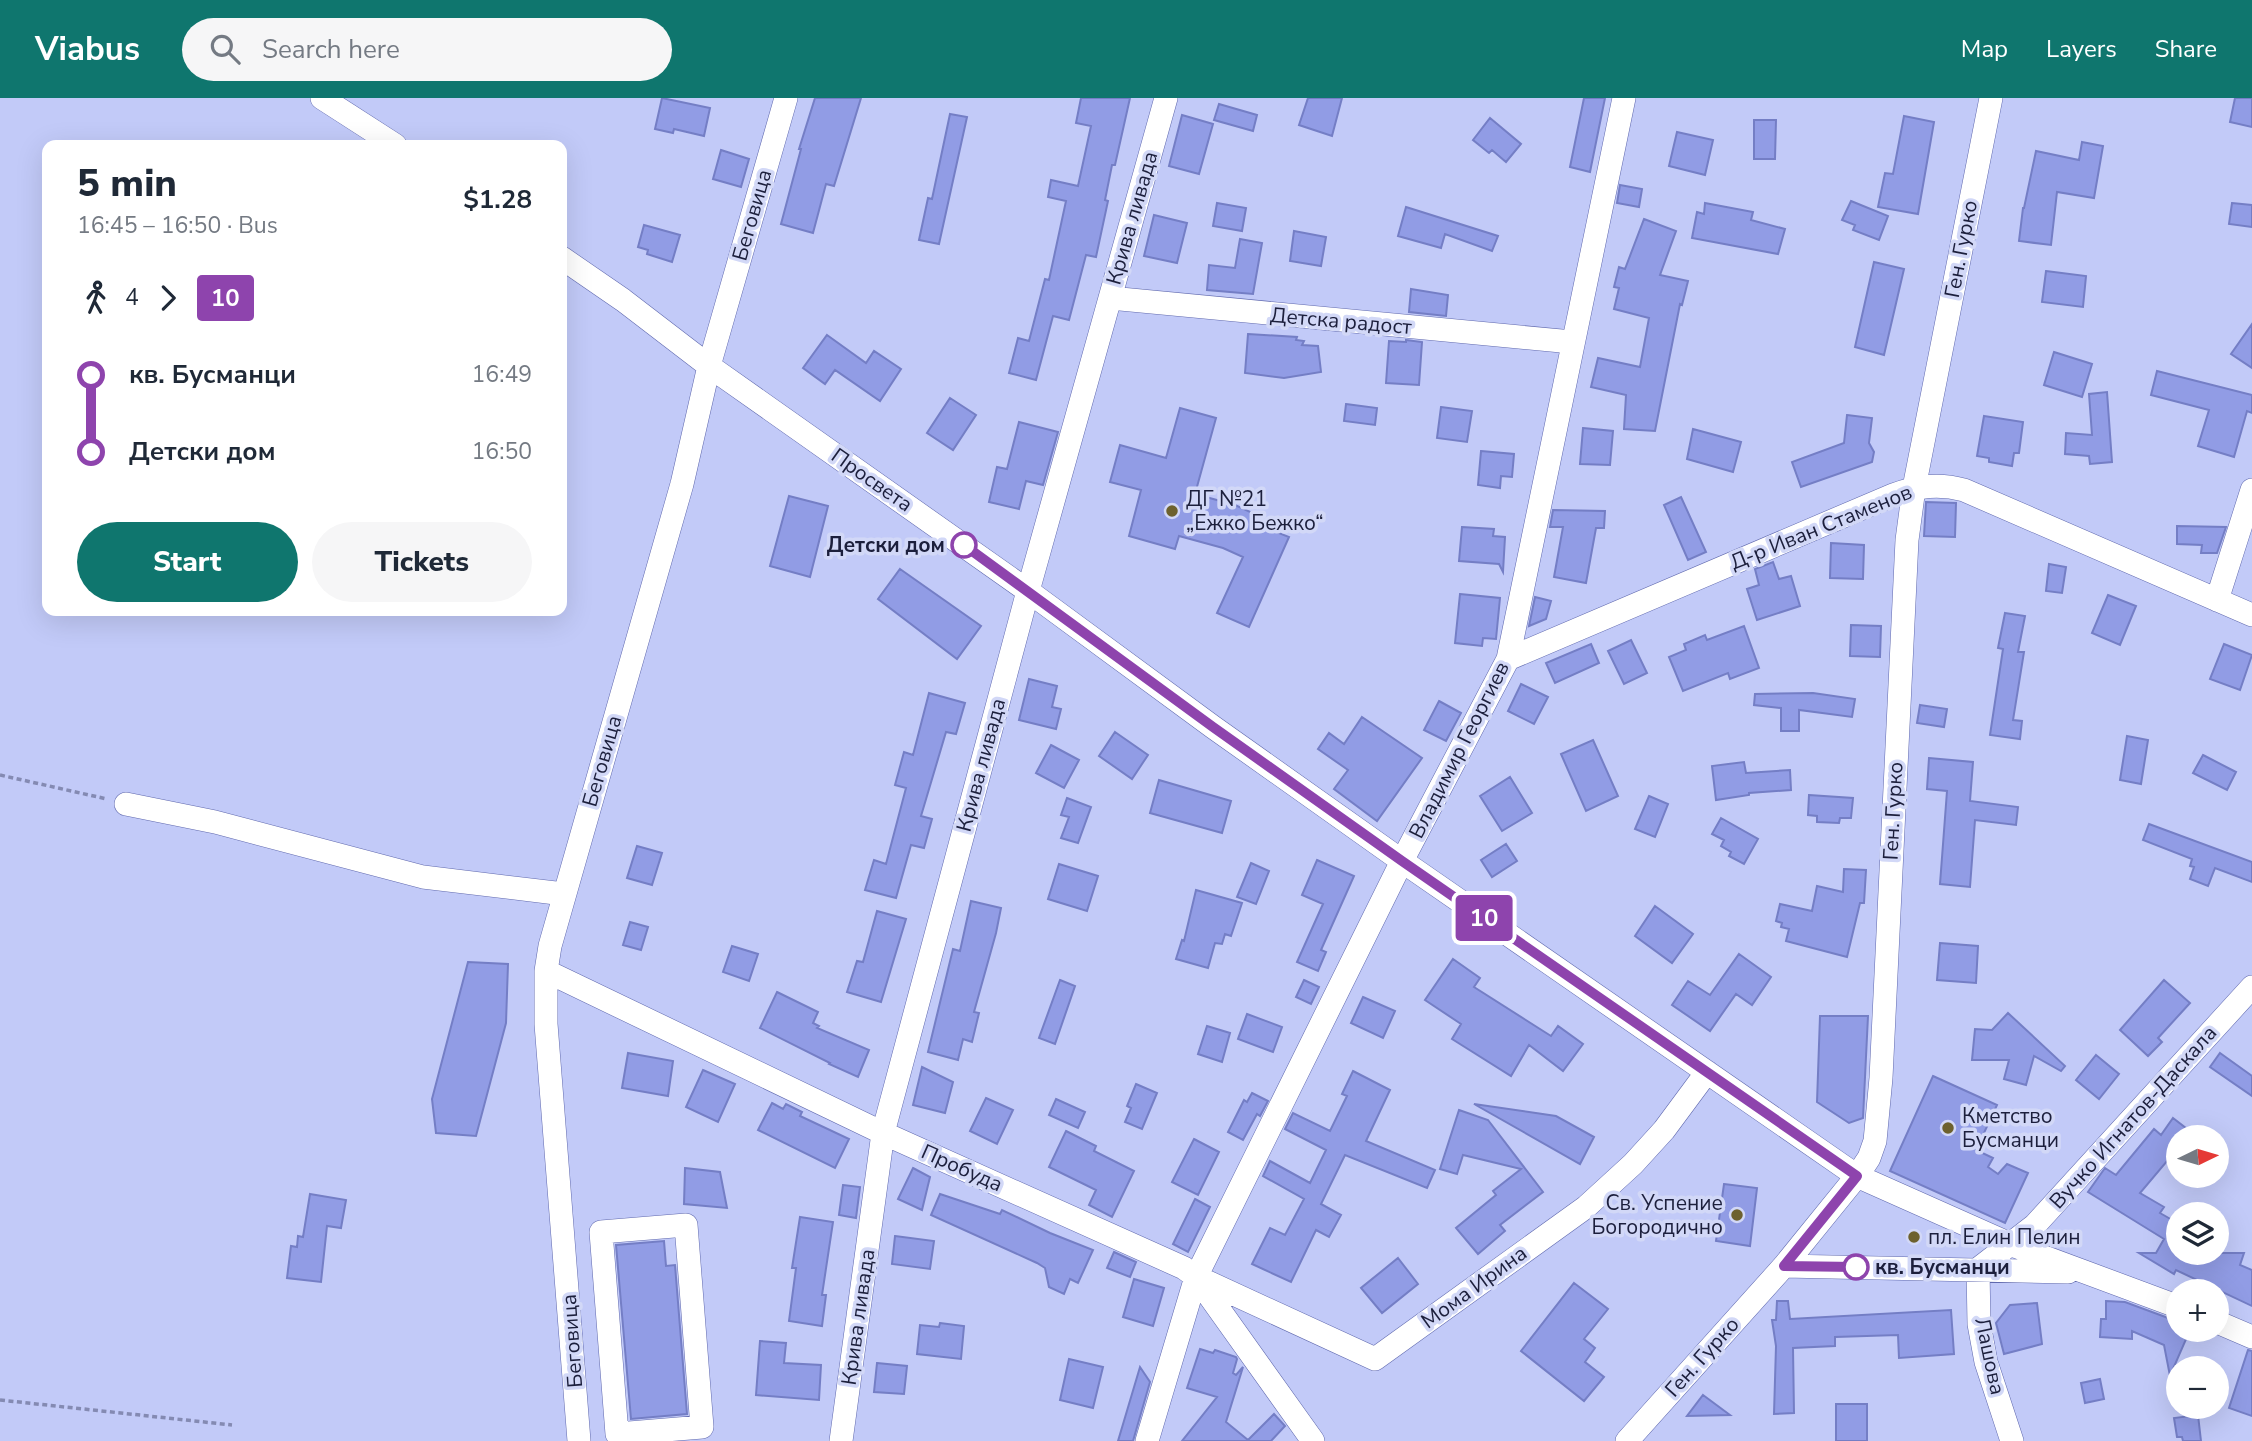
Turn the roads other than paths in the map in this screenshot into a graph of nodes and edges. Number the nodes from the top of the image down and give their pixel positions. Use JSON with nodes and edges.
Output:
{"nodes":[{"id":1,"x":322,"y":98,"type":"edge"},
{"id":2,"x":786,"y":98,"type":"edge"},
{"id":3,"x":1166,"y":98,"type":"edge"},
{"id":4,"x":1624,"y":98,"type":"edge"},
{"id":5,"x":1991,"y":98,"type":"edge"},
{"id":6,"x":387,"y":140,"type":"edge"},
{"id":7,"x":567,"y":261,"type":"edge"},
{"id":8,"x":1110,"y":298,"type":"junction"},
{"id":9,"x":1573,"y":342,"type":"junction"},
{"id":10,"x":709,"y":366,"type":"junction"},
{"id":11,"x":1914,"y":488,"type":"junction"},
{"id":12,"x":2252,"y":490,"type":"edge"},
{"id":13,"x":1028,"y":591,"type":"junction"},
{"id":14,"x":2217,"y":600,"type":"junction"},
{"id":15,"x":2252,"y":615,"type":"edge"},
{"id":16,"x":1508,"y":659,"type":"junction"},
{"id":17,"x":126,"y":804,"type":"road end"},
{"id":18,"x":1402,"y":861,"type":"junction"},
{"id":19,"x":564,"y":894,"type":"junction"},
{"id":20,"x":546,"y":971,"type":"junction"},
{"id":21,"x":2248,"y":998,"type":"edge"},
{"id":22,"x":1707,"y":1072,"type":"junction"},
{"id":23,"x":883,"y":1132,"type":"junction"},
{"id":24,"x":1857,"y":1176,"type":"junction"},
{"id":25,"x":2012,"y":1245,"type":"junction"},
{"id":26,"x":1784,"y":1266,"type":"junction"},
{"id":27,"x":1978,"y":1269,"type":"junction"},
{"id":28,"x":2087,"y":1273,"type":"junction"},
{"id":29,"x":604,"y":1274,"type":"junction"},
{"id":30,"x":1196,"y":1277,"type":"junction"},
{"id":31,"x":567,"y":1279,"type":"junction"},
{"id":32,"x":2166,"y":1302,"type":"edge"},
{"id":33,"x":2229,"y":1327,"type":"edge"},
{"id":34,"x":2252,"y":1337,"type":"edge"},
{"id":35,"x":579,"y":1441,"type":"edge"},
{"id":36,"x":841,"y":1441,"type":"edge"},
{"id":37,"x":1147,"y":1441,"type":"edge"},
{"id":38,"x":1313,"y":1441,"type":"edge"},
{"id":39,"x":1628,"y":1441,"type":"edge"},
{"id":40,"x":2012,"y":1441,"type":"edge"}],
"edges":[{"from":1,"to":6,"type":"street"},
{"from":2,"to":10,"type":"street","name":"Беговица"},
{"from":3,"to":8,"type":"street","name":"Крива ливада"},
{"from":4,"to":9,"type":"street","name":"Владимир Георгиев"},
{"from":5,"to":11,"type":"street","name":"Ген. Гурко"},
{"from":7,"to":10,"type":"street","name":"Просвета"},
{"from":8,"to":9,"type":"street","name":"Детска радост"},
{"from":8,"to":13,"type":"street","name":"Крива ливада"},
{"from":9,"to":16,"type":"street","name":"Владимир Георгиев"},
{"from":10,"to":13,"type":"street","name":"Просвета"},
{"from":10,"to":19,"type":"street","name":"Беговица"},
{"from":11,"to":14,"type":"street","name":"Д-р Иван Стаменов"},
{"from":11,"to":16,"type":"street","name":"Д-р Иван Стаменов"},
{"from":11,"to":24,"type":"street","name":"Ген. Гурко"},
{"from":12,"to":14,"type":"street"},
{"from":13,"to":18,"type":"street","name":"Просвета"},
{"from":13,"to":23,"type":"street","name":"Крива ливада"},
{"from":14,"to":15,"type":"street","name":"Д-р Иван Стаменов"},
{"from":16,"to":18,"type":"street","name":"Владимир Георгиев"},
{"from":17,"to":19,"type":"street"},
{"from":18,"to":22,"type":"street","name":"Просвета"},
{"from":18,"to":30,"type":"street","name":"Владимир Георгиев"},
{"from":19,"to":20,"type":"street","name":"Беговица"},
{"from":20,"to":23,"type":"street","name":"Пробуда"},
{"from":20,"to":31,"type":"street","name":"Беговица"},
{"from":21,"to":25,"type":"street","name":"Вучко Игнатов-Даскала"},
{"from":22,"to":24,"type":"street","name":"Просвета"},
{"from":22,"to":30,"type":"street","name":"Мома Ирина"},
{"from":23,"to":30,"type":"street","name":"Пробуда"},
{"from":23,"to":36,"type":"street","name":"Крива ливада"},
{"from":24,"to":25,"type":"street","name":"Просвета"},
{"from":24,"to":26,"type":"street","name":"Ген. Гурко"},
{"from":25,"to":27,"type":"street","name":"Вучко Игнатов-Даскала"},
{"from":25,"to":28,"type":"street","name":"Просвета"},
{"from":26,"to":27,"type":"street"},
{"from":26,"to":39,"type":"street","name":"Ген. Гурко"},
{"from":27,"to":28,"type":"street"},
{"from":27,"to":40,"type":"street","name":"Лашова"},
{"from":28,"to":32,"type":"street","name":"Просвета"},
{"from":29,"to":29,"type":"street"},
{"from":29,"to":31,"type":"street"},
{"from":30,"to":37,"type":"street","name":"Владимир Георгиев"},
{"from":30,"to":38,"type":"street","name":"Пробуда"},
{"from":31,"to":35,"type":"street","name":"Беговица"},
{"from":33,"to":34,"type":"street"}]}
